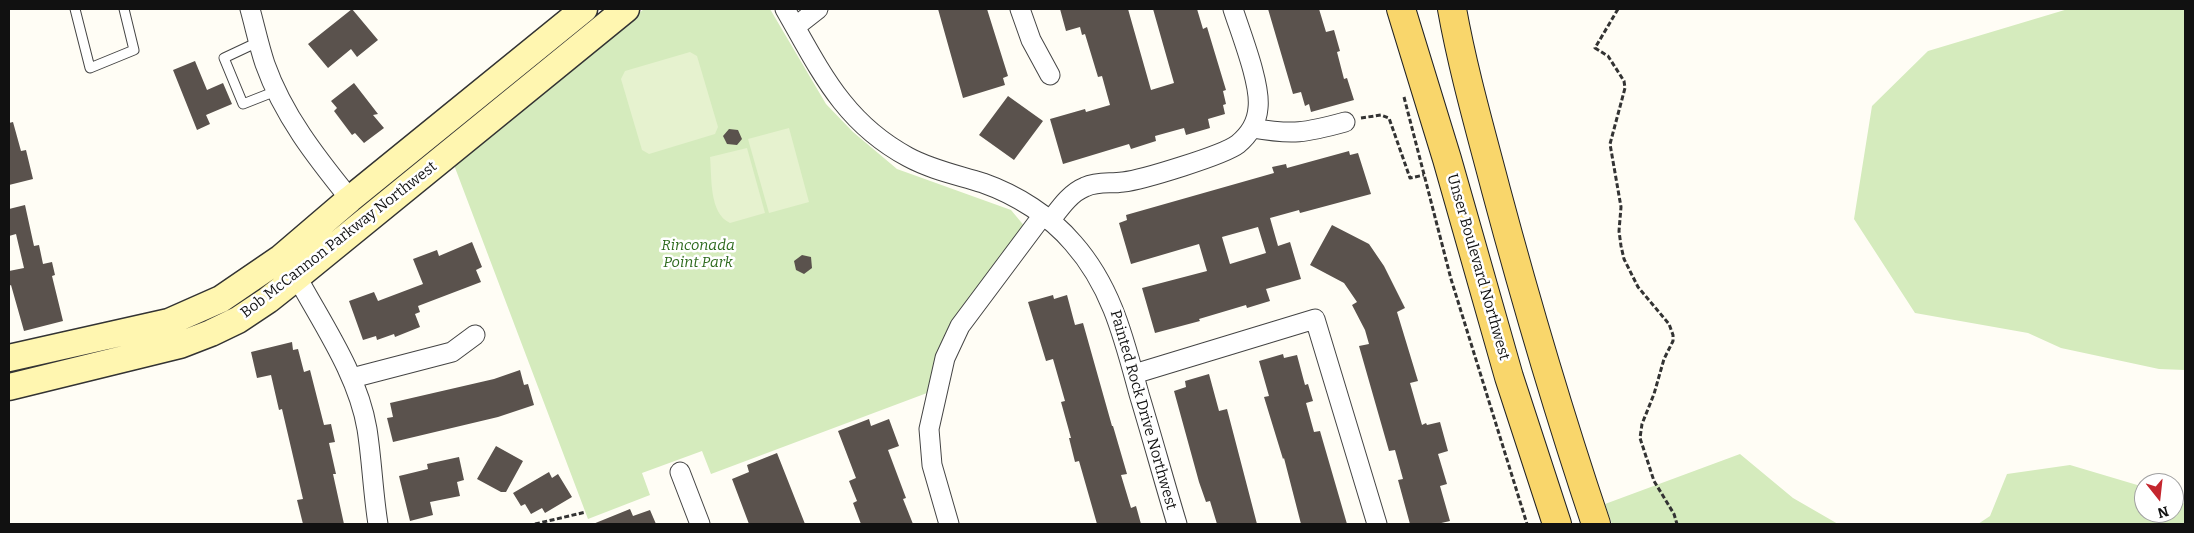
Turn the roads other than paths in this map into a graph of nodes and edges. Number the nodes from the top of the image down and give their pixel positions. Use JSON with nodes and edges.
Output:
{"nodes":[{"id":1,"x":76,"y":9,"type":"edge"},
{"id":2,"x":124,"y":9,"type":"edge"},
{"id":3,"x":250,"y":9,"type":"edge"},
{"id":4,"x":584,"y":9,"type":"edge"},
{"id":5,"x":626,"y":9,"type":"edge"},
{"id":6,"x":785,"y":9,"type":"edge"},
{"id":7,"x":818,"y":9,"type":"edge"},
{"id":8,"x":1020,"y":9,"type":"edge"},
{"id":9,"x":1233,"y":9,"type":"edge"},
{"id":10,"x":1401,"y":9,"type":"edge"},
{"id":11,"x":1434,"y":9,"type":"edge"},
{"id":12,"x":1452,"y":9,"type":"edge"},
{"id":13,"x":1469,"y":9,"type":"edge"},
{"id":14,"x":795,"y":27,"type":"junction"},
{"id":15,"x":258,"y":42,"type":"junction"},
{"id":16,"x":1050,"y":75,"type":"dead end"},
{"id":17,"x":276,"y":92,"type":"junction"},
{"id":18,"x":1470,"y":93,"type":"junction"},
{"id":19,"x":1345,"y":122,"type":"road end"},
{"id":20,"x":1252,"y":128,"type":"junction"},
{"id":21,"x":1487,"y":155,"type":"junction"},
{"id":22,"x":350,"y":199,"type":"junction"},
{"id":23,"x":1046,"y":218,"type":"junction"},
{"id":24,"x":367,"y":219,"type":"junction"},
{"id":25,"x":289,"y":268,"type":"junction"},
{"id":26,"x":475,"y":335,"type":"dead end"},
{"id":27,"x":9,"y":358,"type":"edge"},
{"id":28,"x":1134,"y":374,"type":"junction"},
{"id":29,"x":352,"y":378,"type":"junction"},
{"id":30,"x":9,"y":387,"type":"edge"},
{"id":31,"x":680,"y":472,"type":"dead end"},
{"id":32,"x":378,"y":524,"type":"edge"},
{"id":33,"x":700,"y":524,"type":"edge"},
{"id":34,"x":949,"y":524,"type":"edge"},
{"id":35,"x":1177,"y":524,"type":"edge"},
{"id":36,"x":1377,"y":524,"type":"edge"},
{"id":37,"x":1557,"y":524,"type":"edge"},
{"id":38,"x":1596,"y":524,"type":"edge"}],
"edges":[{"from":1,"to":2,"type":"lane"},
{"from":3,"to":15,"type":"street"},
{"from":4,"to":22,"type":"street","name":"Bob McCannon Parkway Northwest"},
{"from":5,"to":24,"type":"street","name":"Bob McCannon Parkway Northwest"},
{"from":6,"to":14,"type":"street","name":"Painted Rock Drive Northwest"},
{"from":7,"to":14,"type":"street"},
{"from":8,"to":16,"type":"street"},
{"from":9,"to":20,"type":"street"},
{"from":10,"to":37,"type":"main road","name":"Unser Boulevard Northwest"},
{"from":11,"to":18,"type":"main road"},
{"from":12,"to":18,"type":"main road"},
{"from":13,"to":21,"type":"main road"},
{"from":14,"to":23,"type":"street","name":"Painted Rock Drive Northwest"},
{"from":15,"to":17,"type":"street"},
{"from":15,"to":17,"type":"lane"},
{"from":17,"to":22,"type":"street"},
{"from":18,"to":21,"type":"main road"},
{"from":19,"to":20,"type":"street"},
{"from":20,"to":23,"type":"street"},
{"from":21,"to":38,"type":"main road"},
{"from":22,"to":24,"type":"street"},
{"from":22,"to":25,"type":"street","name":"Bob McCannon Parkway Northwest"},
{"from":23,"to":28,"type":"street","name":"Painted Rock Drive Northwest"},
{"from":23,"to":34,"type":"street"},
{"from":24,"to":25,"type":"street","name":"Bob McCannon Parkway Northwest"},
{"from":25,"to":27,"type":"street","name":"Bob McCannon Parkway Northwest"},
{"from":25,"to":29,"type":"street"},
{"from":25,"to":30,"type":"street","name":"Bob McCannon Parkway Northwest"},
{"from":26,"to":29,"type":"street"},
{"from":28,"to":35,"type":"street","name":"Painted Rock Drive Northwest"},
{"from":28,"to":36,"type":"street"},
{"from":29,"to":32,"type":"street"},
{"from":31,"to":33,"type":"street"}]}
